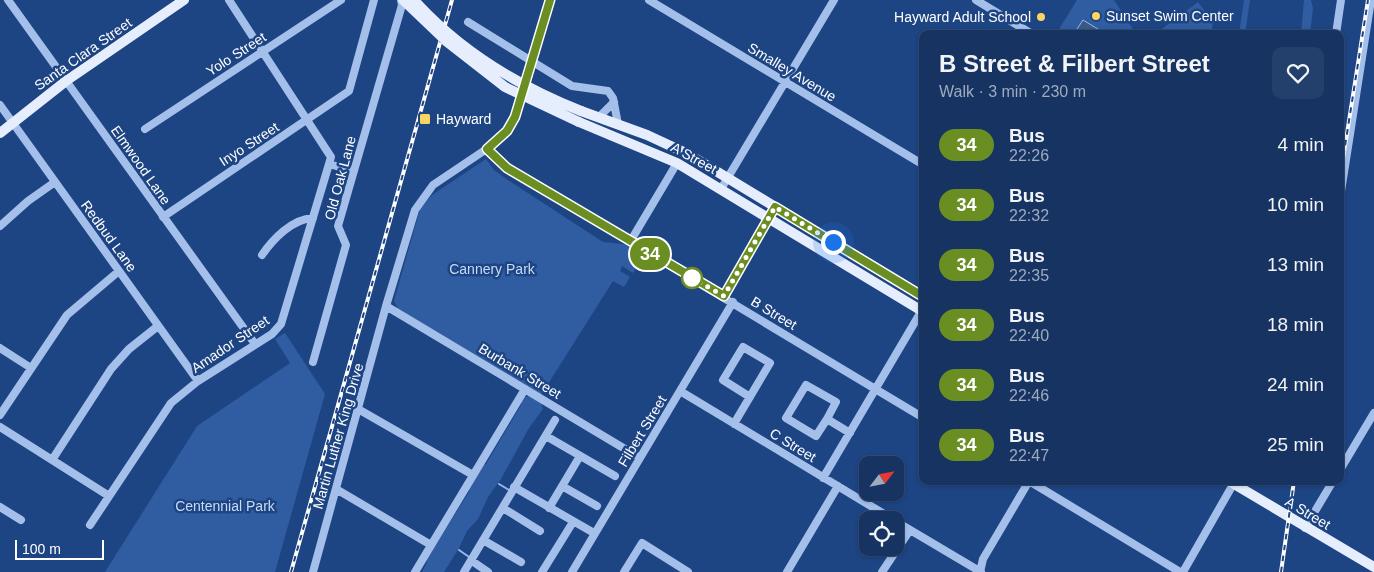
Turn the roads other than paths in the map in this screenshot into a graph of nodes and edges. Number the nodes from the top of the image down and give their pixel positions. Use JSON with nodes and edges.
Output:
{"nodes":[{"id":1,"x":8,"y":0,"type":"edge"},
{"id":2,"x":184,"y":0,"type":"edge"},
{"id":3,"x":229,"y":0,"type":"edge"},
{"id":4,"x":341,"y":0,"type":"edge"},
{"id":5,"x":374,"y":0,"type":"edge"},
{"id":6,"x":402,"y":0,"type":"edge"},
{"id":7,"x":414,"y":0,"type":"edge"},
{"id":8,"x":550,"y":0,"type":"edge"},
{"id":9,"x":649,"y":0,"type":"edge"},
{"id":10,"x":834,"y":0,"type":"edge"},
{"id":11,"x":976,"y":0,"type":"edge"},
{"id":12,"x":1341,"y":0,"type":"edge"},
{"id":13,"x":1371,"y":0,"type":"edge"},
{"id":14,"x":468,"y":22,"type":"dead end"},
{"id":15,"x":1025,"y":30,"type":"edge"},
{"id":16,"x":1337,"y":30,"type":"edge"},
{"id":17,"x":1366,"y":31,"type":"junction"},
{"id":18,"x":1374,"y":36,"type":"edge"},
{"id":19,"x":448,"y":38,"type":"junction"},
{"id":20,"x":262,"y":52,"type":"junction"},
{"id":21,"x":532,"y":60,"type":"junction"},
{"id":22,"x":66,"y":81,"type":"junction"},
{"id":23,"x":785,"y":82,"type":"junction"},
{"id":24,"x":614,"y":102,"type":"junction"},
{"id":25,"x":0,"y":105,"type":"edge"},
{"id":26,"x":599,"y":118,"type":"junction"},
{"id":27,"x":307,"y":120,"type":"junction"},
{"id":28,"x":13,"y":123,"type":"junction"},
{"id":29,"x":618,"y":124,"type":"junction"},
{"id":30,"x":145,"y":129,"type":"dead end"},
{"id":31,"x":0,"y":132,"type":"edge"},
{"id":32,"x":487,"y":149,"type":"junction"},
{"id":33,"x":330,"y":160,"type":"junction"},
{"id":34,"x":677,"y":162,"type":"junction"},
{"id":35,"x":919,"y":162,"type":"edge"},
{"id":36,"x":354,"y":171,"type":"junction"},
{"id":37,"x":1344,"y":172,"type":"edge"},
{"id":38,"x":728,"y":177,"type":"junction"},
{"id":39,"x":55,"y":182,"type":"junction"},
{"id":40,"x":721,"y":189,"type":"junction"},
{"id":41,"x":775,"y":207,"type":"junction"},
{"id":42,"x":163,"y":217,"type":"junction"},
{"id":43,"x":313,"y":218,"type":"junction"},
{"id":44,"x":768,"y":219,"type":"junction"},
{"id":45,"x":0,"y":226,"type":"edge"},
{"id":46,"x":630,"y":242,"type":"junction"},
{"id":47,"x":262,"y":255,"type":"dead end"},
{"id":48,"x":119,"y":271,"type":"junction"},
{"id":49,"x":919,"y":294,"type":"edge"},
{"id":50,"x":724,"y":296,"type":"junction"},
{"id":51,"x":733,"y":302,"type":"junction"},
{"id":52,"x":386,"y":306,"type":"junction"},
{"id":53,"x":919,"y":309,"type":"edge"},
{"id":54,"x":919,"y":316,"type":"edge"},
{"id":55,"x":158,"y":326,"type":"junction"},
{"id":56,"x":255,"y":344,"type":"junction"},
{"id":57,"x":0,"y":348,"type":"edge"},
{"id":58,"x":313,"y":362,"type":"dead end"},
{"id":59,"x":31,"y":368,"type":"junction"},
{"id":60,"x":198,"y":381,"type":"junction"},
{"id":61,"x":525,"y":389,"type":"junction"},
{"id":62,"x":875,"y":389,"type":"junction"},
{"id":63,"x":680,"y":391,"type":"junction"},
{"id":64,"x":750,"y":397,"type":"junction"},
{"id":65,"x":358,"y":408,"type":"junction"},
{"id":66,"x":1374,"y":413,"type":"edge"},
{"id":67,"x":0,"y":415,"type":"edge"},
{"id":68,"x":919,"y":415,"type":"edge"},
{"id":69,"x":827,"y":419,"type":"junction"},
{"id":70,"x":554,"y":420,"type":"dead end"},
{"id":71,"x":734,"y":424,"type":"junction"},
{"id":72,"x":0,"y":427,"type":"edge"},
{"id":73,"x":850,"y":432,"type":"junction"},
{"id":74,"x":546,"y":436,"type":"junction"},
{"id":75,"x":580,"y":456,"type":"junction"},
{"id":76,"x":640,"y":458,"type":"junction"},
{"id":77,"x":52,"y":460,"type":"junction"},
{"id":78,"x":1344,"y":463,"type":"edge"},
{"id":79,"x":473,"y":475,"type":"junction"},
{"id":80,"x":615,"y":476,"type":"dead end"},
{"id":81,"x":824,"y":478,"type":"junction"},
{"id":82,"x":1027,"y":485,"type":"edge"},
{"id":83,"x":1036,"y":485,"type":"edge"},
{"id":84,"x":1231,"y":485,"type":"edge"},
{"id":85,"x":1238,"y":485,"type":"edge"},
{"id":86,"x":1331,"y":485,"type":"edge"},
{"id":87,"x":562,"y":486,"type":"junction"},
{"id":88,"x":838,"y":486,"type":"junction"},
{"id":89,"x":514,"y":487,"type":"junction"},
{"id":90,"x":336,"y":489,"type":"junction"},
{"id":91,"x":109,"y":496,"type":"junction"},
{"id":92,"x":597,"y":506,"type":"dead end"},
{"id":93,"x":0,"y":507,"type":"edge"},
{"id":94,"x":502,"y":508,"type":"junction"},
{"id":95,"x":549,"y":508,"type":"junction"},
{"id":96,"x":879,"y":511,"type":"edge"},
{"id":97,"x":21,"y":520,"type":"dead end"},
{"id":98,"x":573,"y":522,"type":"junction"},
{"id":99,"x":90,"y":525,"type":"dead end"},
{"id":100,"x":904,"y":526,"type":"edge"},
{"id":101,"x":1305,"y":528,"type":"junction"},
{"id":102,"x":910,"y":530,"type":"junction"},
{"id":103,"x":540,"y":531,"type":"dead end"},
{"id":104,"x":594,"y":533,"type":"junction"},
{"id":105,"x":483,"y":540,"type":"junction"},
{"id":106,"x":431,"y":545,"type":"junction"},
{"id":107,"x":472,"y":561,"type":"junction"},
{"id":108,"x":521,"y":562,"type":"dead end"},
{"id":109,"x":1374,"y":567,"type":"edge"},
{"id":110,"x":315,"y":572,"type":"edge"},
{"id":111,"x":415,"y":572,"type":"edge"},
{"id":112,"x":464,"y":572,"type":"edge"},
{"id":113,"x":488,"y":572,"type":"edge"},
{"id":114,"x":542,"y":572,"type":"edge"},
{"id":115,"x":572,"y":572,"type":"edge"},
{"id":116,"x":624,"y":572,"type":"edge"},
{"id":117,"x":688,"y":572,"type":"edge"},
{"id":118,"x":787,"y":572,"type":"edge"},
{"id":119,"x":882,"y":572,"type":"edge"},
{"id":120,"x":980,"y":572,"type":"edge"},
{"id":121,"x":1181,"y":572,"type":"edge"}],
"edges":[{"from":1,"to":22,"type":"street","name":"Elmwood Lane"},
{"from":2,"to":22,"type":"main road","name":"Santa Clara Street"},
{"from":3,"to":20,"type":"street"},
{"from":4,"to":20,"type":"street","name":"Yolo Street"},
{"from":5,"to":27,"type":"street","name":"Inyo Street"},
{"from":6,"to":19,"type":"main road","bridge":true},
{"from":6,"to":36,"type":"street","name":"Old Oak Lane"},
{"from":7,"to":19,"type":"main road","bridge":true},
{"from":8,"to":21,"type":"street","name":"Martin Luther King Drive"},
{"from":9,"to":23,"type":"street","name":"Smalley Avenue"},
{"from":10,"to":23,"type":"street"},
{"from":11,"to":15,"type":"street"},
{"from":12,"to":16,"type":"street"},
{"from":13,"to":17,"type":"street"},
{"from":14,"to":21,"type":"street"},
{"from":17,"to":18,"type":"street"},
{"from":17,"to":37,"type":"street"},
{"from":19,"to":26,"type":"main road","name":"A Street","bridge":true},
{"from":19,"to":34,"type":"main road","name":"A Street","bridge":true},
{"from":20,"to":27,"type":"street"},
{"from":20,"to":30,"type":"street","name":"Yolo Street"},
{"from":21,"to":24,"type":"street"},
{"from":21,"to":32,"type":"street","name":"Martin Luther King Drive"},
{"from":22,"to":28,"type":"main road","name":"Santa Clara Street"},
{"from":22,"to":42,"type":"street","name":"Elmwood Lane"},
{"from":23,"to":35,"type":"street","name":"Smalley Avenue"},
{"from":23,"to":38,"type":"street"},
{"from":24,"to":26,"type":"street"},
{"from":24,"to":29,"type":"street"},
{"from":25,"to":28,"type":"street","name":"Redbud Lane"},
{"from":26,"to":29,"type":"main road","name":"A Street"},
{"from":27,"to":33,"type":"street"},
{"from":27,"to":42,"type":"street","name":"Inyo Street"},
{"from":28,"to":31,"type":"main road","name":"Santa Clara Street"},
{"from":28,"to":39,"type":"street","name":"Redbud Lane"},
{"from":29,"to":38,"type":"main road","name":"A Street"},
{"from":32,"to":46,"type":"street","name":"B Street"},
{"from":32,"to":52,"type":"street","name":"Martin Luther King Drive"},
{"from":33,"to":36,"type":"street"},
{"from":33,"to":43,"type":"street","name":"Amador Street"},
{"from":34,"to":40,"type":"main road","name":"A Street"},
{"from":34,"to":46,"type":"street"},
{"from":36,"to":58,"type":"street","name":"Old Oak Lane"},
{"from":38,"to":40,"type":"street"},
{"from":38,"to":41,"type":"main road","name":"A Street"},
{"from":39,"to":45,"type":"street"},
{"from":39,"to":48,"type":"street","name":"Redbud Lane"},
{"from":40,"to":44,"type":"main road","name":"A Street"},
{"from":41,"to":44,"type":"street"},
{"from":41,"to":49,"type":"main road","name":"A Street"},
{"from":42,"to":56,"type":"street","name":"Elmwood Lane"},
{"from":43,"to":47,"type":"street"},
{"from":43,"to":56,"type":"street","name":"Amador Street"},
{"from":44,"to":50,"type":"street"},
{"from":44,"to":53,"type":"main road","name":"A Street"},
{"from":46,"to":50,"type":"street","name":"B Street"},
{"from":48,"to":55,"type":"street","name":"Redbud Lane"},
{"from":48,"to":59,"type":"street"},
{"from":50,"to":51,"type":"street","name":"B Street"},
{"from":51,"to":62,"type":"street","name":"B Street"},
{"from":51,"to":63,"type":"street","name":"Filbert Street"},
{"from":52,"to":61,"type":"street","name":"Burbank Street"},
{"from":52,"to":65,"type":"street","name":"Martin Luther King Drive"},
{"from":54,"to":62,"type":"street"},
{"from":55,"to":60,"type":"street","name":"Redbud Lane"},
{"from":55,"to":77,"type":"street"},
{"from":56,"to":60,"type":"street","name":"Amador Street"},
{"from":57,"to":59,"type":"street"},
{"from":59,"to":67,"type":"street"},
{"from":60,"to":91,"type":"street","name":"Amador Street"},
{"from":61,"to":76,"type":"street","name":"Burbank Street"},
{"from":61,"to":79,"type":"street"},
{"from":62,"to":68,"type":"street","name":"B Street"},
{"from":62,"to":73,"type":"street"},
{"from":63,"to":71,"type":"street","name":"C Street"},
{"from":63,"to":76,"type":"street","name":"Filbert Street"},
{"from":64,"to":64,"type":"street"},
{"from":64,"to":71,"type":"street"},
{"from":65,"to":79,"type":"street"},
{"from":65,"to":90,"type":"street","name":"Martin Luther King Drive"},
{"from":66,"to":78,"type":"street"},
{"from":69,"to":69,"type":"street"},
{"from":69,"to":73,"type":"street"},
{"from":70,"to":74,"type":"street"},
{"from":71,"to":81,"type":"street","name":"C Street"},
{"from":72,"to":77,"type":"street"},
{"from":73,"to":81,"type":"street"},
{"from":74,"to":75,"type":"street"},
{"from":74,"to":89,"type":"street"},
{"from":75,"to":80,"type":"street"},
{"from":75,"to":87,"type":"street"},
{"from":76,"to":104,"type":"street","name":"Filbert Street"},
{"from":77,"to":91,"type":"street"},
{"from":79,"to":106,"type":"street"},
{"from":81,"to":88,"type":"street","name":"C Street"},
{"from":82,"to":120,"type":"street"},
{"from":83,"to":121,"type":"street"},
{"from":84,"to":121,"type":"street"},
{"from":85,"to":101,"type":"main road","name":"A Street"},
{"from":86,"to":101,"type":"street"},
{"from":87,"to":92,"type":"street"},
{"from":87,"to":95,"type":"street"},
{"from":88,"to":96,"type":"street","name":"C Street"},
{"from":88,"to":118,"type":"street"},
{"from":89,"to":94,"type":"street"},
{"from":89,"to":95,"type":"street"},
{"from":90,"to":106,"type":"street"},
{"from":90,"to":110,"type":"street","name":"Martin Luther King Drive"},
{"from":91,"to":99,"type":"street","name":"Amador Street"},
{"from":93,"to":97,"type":"street"},
{"from":94,"to":103,"type":"street"},
{"from":94,"to":105,"type":"street"},
{"from":95,"to":98,"type":"street"},
{"from":98,"to":104,"type":"street"},
{"from":98,"to":114,"type":"street"},
{"from":100,"to":102,"type":"street","name":"C Street"},
{"from":101,"to":109,"type":"main road","name":"A Street"},
{"from":102,"to":119,"type":"street"},
{"from":102,"to":120,"type":"street","name":"C Street"},
{"from":104,"to":115,"type":"street","name":"Filbert Street"},
{"from":105,"to":107,"type":"street"},
{"from":105,"to":108,"type":"street"},
{"from":106,"to":111,"type":"street"},
{"from":107,"to":112,"type":"street"},
{"from":107,"to":113,"type":"street"},
{"from":116,"to":117,"type":"street"}]}
